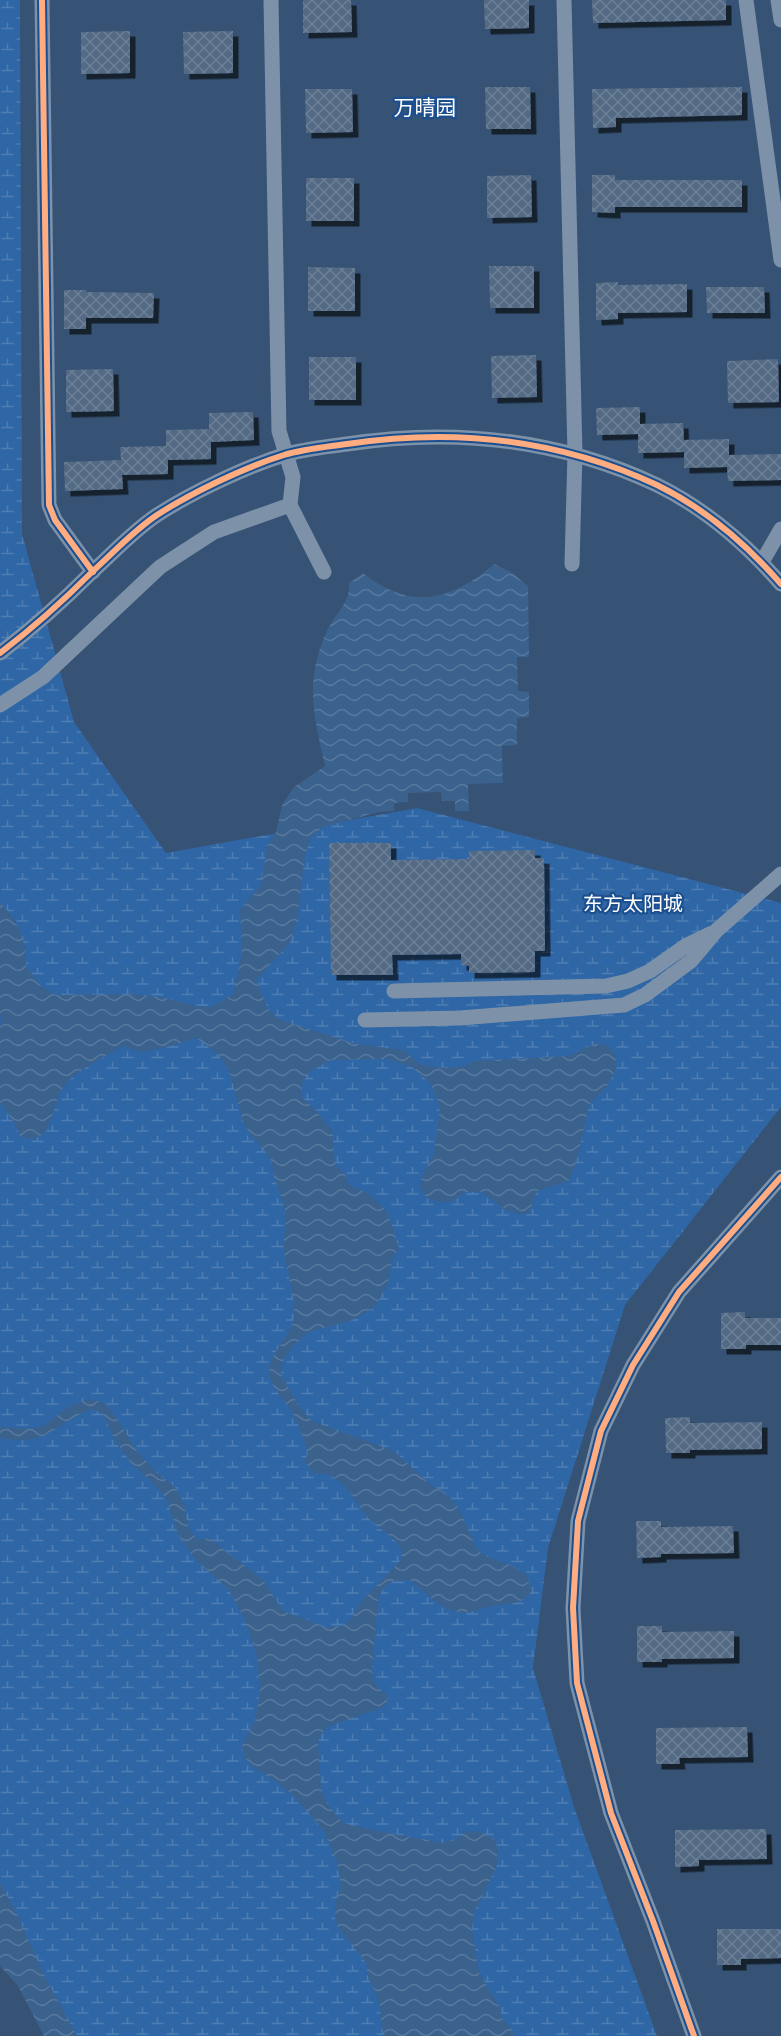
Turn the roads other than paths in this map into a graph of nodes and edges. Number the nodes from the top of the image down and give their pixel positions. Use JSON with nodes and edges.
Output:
{"nodes":[{"id":1,"x":42,"y":0,"type":"edge"},
{"id":2,"x":271,"y":0,"type":"edge"},
{"id":3,"x":564,"y":0,"type":"edge"},
{"id":4,"x":747,"y":0,"type":"edge"},
{"id":5,"x":778,"y":0,"type":"edge"},
{"id":6,"x":781,"y":20,"type":"edge"},
{"id":7,"x":781,"y":260,"type":"edge"},
{"id":8,"x":575,"y":453,"type":"junction"},
{"id":9,"x":285,"y":455,"type":"junction"},
{"id":10,"x":290,"y":505,"type":"junction"},
{"id":11,"x":781,"y":529,"type":"edge"},
{"id":12,"x":762,"y":562,"type":"junction"},
{"id":13,"x":572,"y":564,"type":"dead end"},
{"id":14,"x":93,"y":572,"type":"junction"},
{"id":15,"x":324,"y":572,"type":"dead end"},
{"id":16,"x":781,"y":584,"type":"edge"},
{"id":17,"x":0,"y":653,"type":"edge"},
{"id":18,"x":0,"y":705,"type":"edge"},
{"id":19,"x":781,"y":874,"type":"edge"},
{"id":20,"x":717,"y":930,"type":"junction"},
{"id":21,"x":394,"y":991,"type":"dead end"},
{"id":22,"x":365,"y":1020,"type":"dead end"},
{"id":23,"x":781,"y":1177,"type":"edge"},
{"id":24,"x":694,"y":2036,"type":"edge"}],
"edges":[{"from":1,"to":14,"type":"street"},
{"from":2,"to":9,"type":"street"},
{"from":3,"to":8,"type":"street"},
{"from":4,"to":7,"type":"street"},
{"from":5,"to":6,"type":"street"},
{"from":8,"to":9,"type":"street"},
{"from":8,"to":12,"type":"street"},
{"from":8,"to":13,"type":"street"},
{"from":9,"to":10,"type":"street"},
{"from":9,"to":14,"type":"street"},
{"from":10,"to":15,"type":"street"},
{"from":10,"to":18,"type":"street"},
{"from":11,"to":12,"type":"street"},
{"from":12,"to":16,"type":"street"},
{"from":14,"to":17,"type":"street"},
{"from":19,"to":20,"type":"street"},
{"from":20,"to":21,"type":"street"},
{"from":20,"to":22,"type":"street"},
{"from":23,"to":24,"type":"street"}]}
